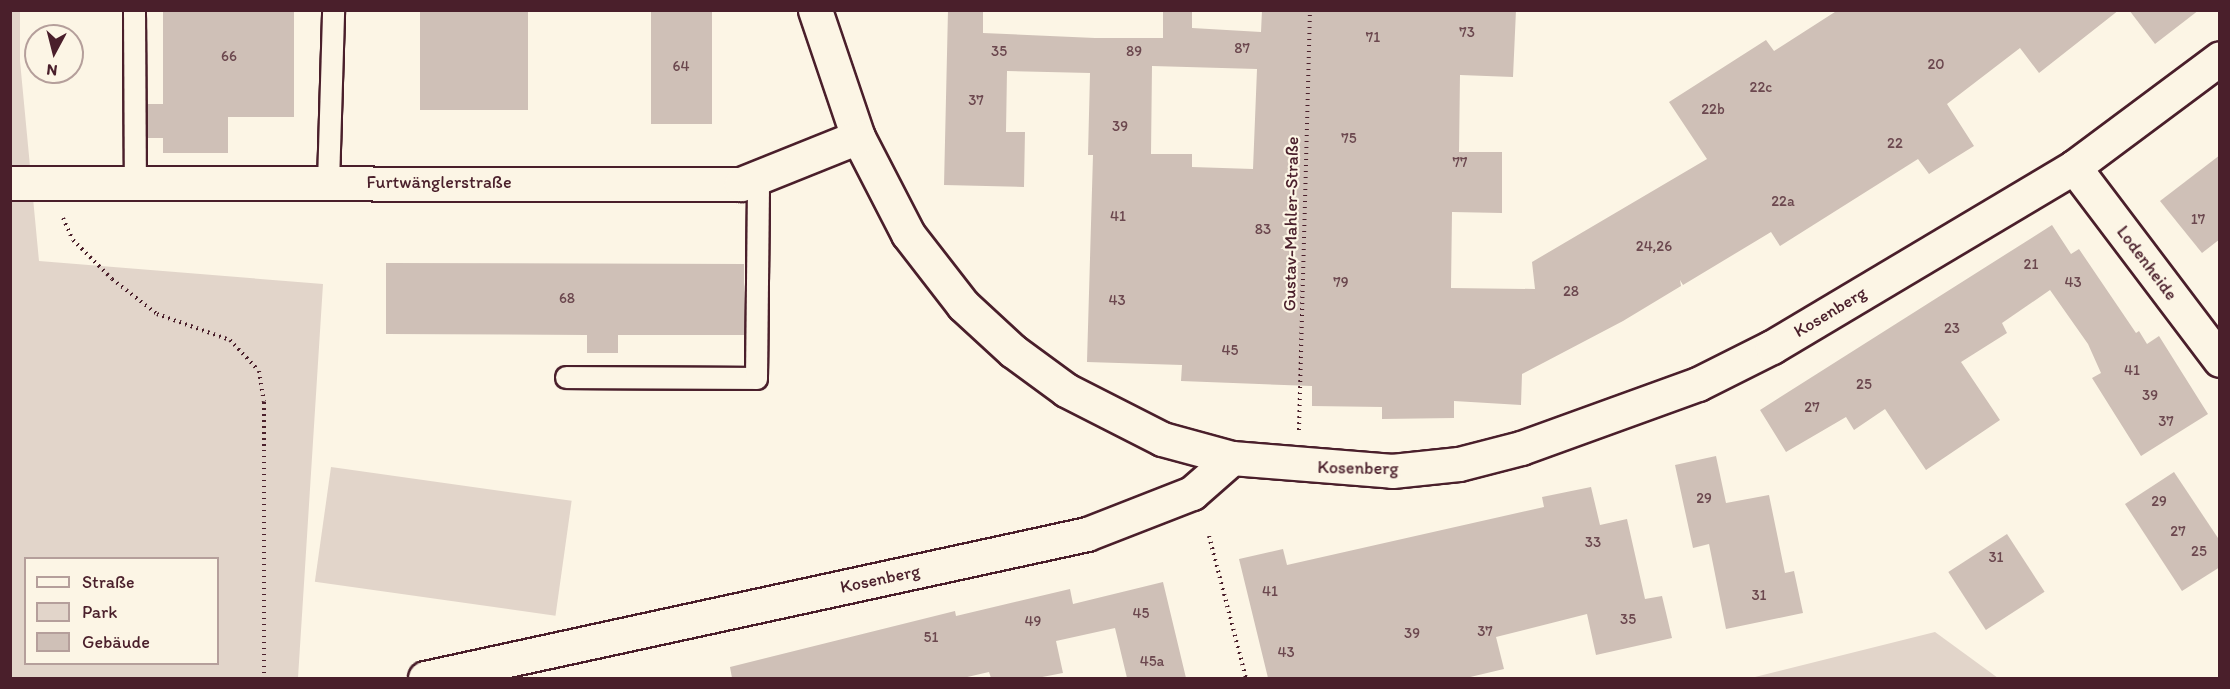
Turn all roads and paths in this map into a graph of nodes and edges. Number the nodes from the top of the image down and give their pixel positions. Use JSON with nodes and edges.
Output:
{"nodes":[{"id":1,"x":134,"y":10,"type":"edge"},
{"id":2,"x":333,"y":10,"type":"edge"},
{"id":3,"x":814,"y":10,"type":"edge"},
{"id":4,"x":1310,"y":10,"type":"edge"},
{"id":5,"x":2220,"y":58,"type":"edge"},
{"id":6,"x":858,"y":137,"type":"junction"},
{"id":7,"x":2074,"y":167,"type":"junction"},
{"id":8,"x":758,"y":177,"type":"junction"},
{"id":9,"x":10,"y":183,"type":"edge"},
{"id":10,"x":135,"y":183,"type":"junction"},
{"id":11,"x":328,"y":183,"type":"junction"},
{"id":12,"x":61,"y":213,"type":"dead end"},
{"id":13,"x":2220,"y":360,"type":"edge"},
{"id":14,"x":566,"y":377,"type":"dead end"},
{"id":15,"x":1299,"y":438,"type":"dead end"},
{"id":16,"x":1232,"y":459,"type":"junction"},
{"id":17,"x":1209,"y":536,"type":"dead end"},
{"id":18,"x":264,"y":678,"type":"edge"},
{"id":19,"x":425,"y":678,"type":"edge"},
{"id":20,"x":1246,"y":678,"type":"edge"}],
"edges":[{"from":1,"to":10,"type":"lane"},
{"from":2,"to":11,"type":"lane"},
{"from":3,"to":6,"type":"street"},
{"from":4,"to":15,"type":"path","name":"Gustav-Mahler-Straße"},
{"from":5,"to":7,"type":"street","name":"Kosenberg"},
{"from":6,"to":8,"type":"street","name":"Furtwänglerstraße"},
{"from":6,"to":16,"type":"street"},
{"from":7,"to":13,"type":"street","name":"Lodenheide"},
{"from":7,"to":16,"type":"street","name":"Kosenberg"},
{"from":8,"to":11,"type":"street","name":"Furtwänglerstraße"},
{"from":8,"to":14,"type":"lane"},
{"from":9,"to":10,"type":"street","name":"Furtwänglerstraße"},
{"from":10,"to":11,"type":"street","name":"Furtwänglerstraße"},
{"from":12,"to":18,"type":"path"},
{"from":16,"to":19,"type":"street","name":"Kosenberg"},
{"from":17,"to":20,"type":"path"}]}
